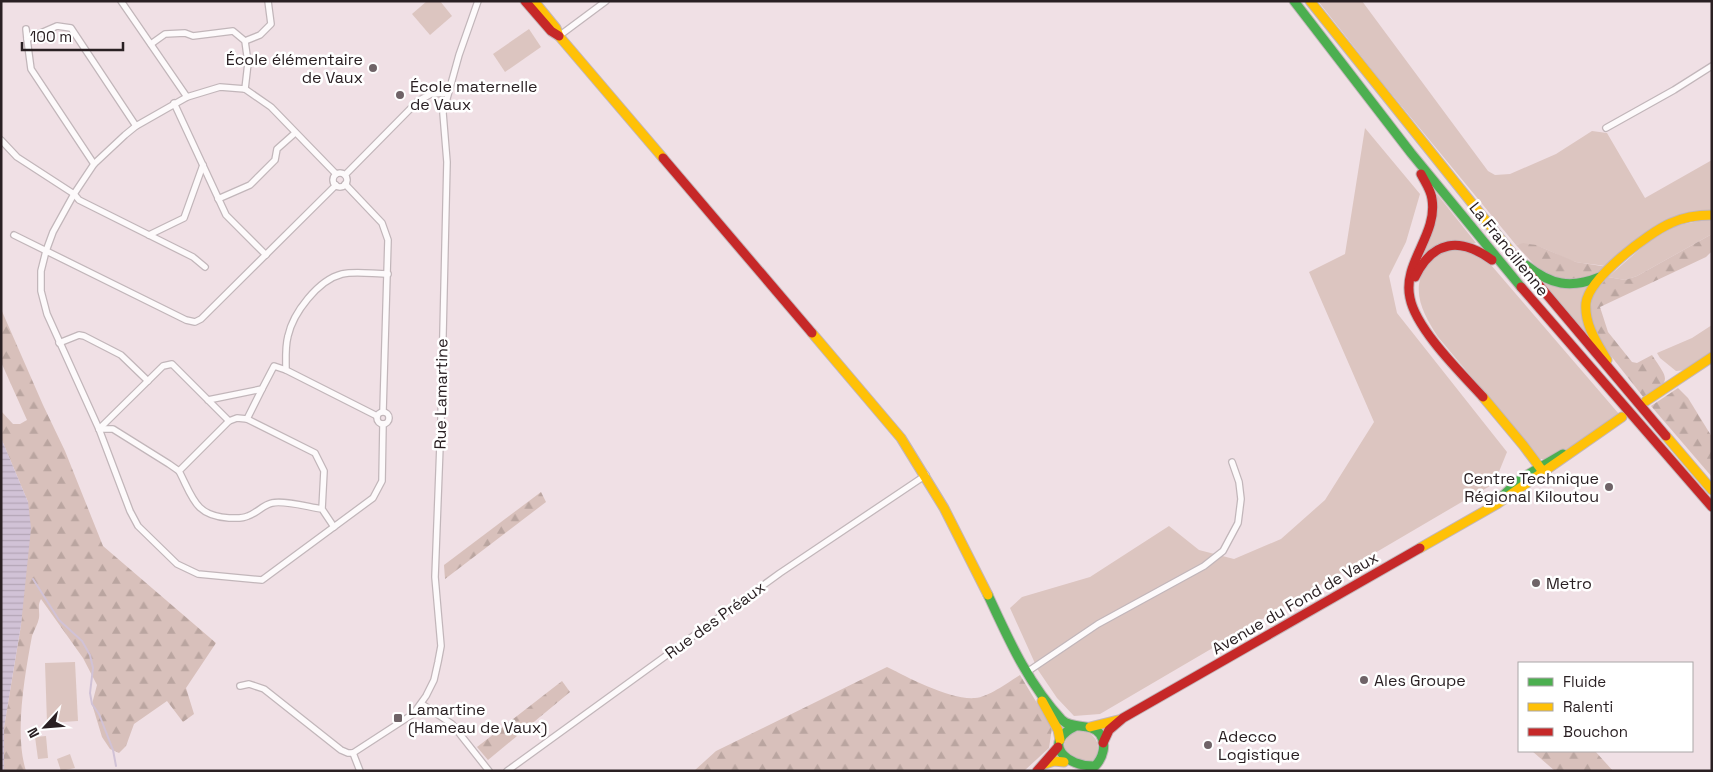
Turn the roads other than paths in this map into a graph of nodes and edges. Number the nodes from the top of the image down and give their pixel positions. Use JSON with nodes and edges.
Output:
{"nodes":[{"id":1,"x":121,"y":1,"type":"edge"},
{"id":2,"x":268,"y":1,"type":"edge"},
{"id":3,"x":478,"y":1,"type":"edge"},
{"id":4,"x":525,"y":1,"type":"edge"},
{"id":5,"x":534,"y":1,"type":"edge"},
{"id":6,"x":606,"y":1,"type":"edge"},
{"id":7,"x":1294,"y":1,"type":"edge"},
{"id":8,"x":1310,"y":1,"type":"edge"},
{"id":9,"x":26,"y":29,"type":"dead end"},
{"id":10,"x":559,"y":36,"type":"junction"},
{"id":11,"x":27,"y":39,"type":"junction"},
{"id":12,"x":245,"y":41,"type":"junction"},
{"id":13,"x":151,"y":44,"type":"junction"},
{"id":14,"x":1712,"y":66,"type":"edge"},
{"id":15,"x":245,"y":89,"type":"junction"},
{"id":16,"x":448,"y":92,"type":"junction"},
{"id":17,"x":186,"y":97,"type":"junction"},
{"id":18,"x":174,"y":103,"type":"junction"},
{"id":19,"x":136,"y":126,"type":"junction"},
{"id":20,"x":1606,"y":128,"type":"dead end"},
{"id":21,"x":295,"y":133,"type":"junction"},
{"id":22,"x":1,"y":140,"type":"edge"},
{"id":23,"x":1406,"y":146,"type":"junction"},
{"id":24,"x":94,"y":164,"type":"junction"},
{"id":25,"x":203,"y":165,"type":"junction"},
{"id":26,"x":336,"y":174,"type":"junction"},
{"id":27,"x":345,"y":174,"type":"junction"},
{"id":28,"x":345,"y":184,"type":"junction"},
{"id":29,"x":336,"y":185,"type":"junction"},
{"id":30,"x":74,"y":194,"type":"junction"},
{"id":31,"x":218,"y":199,"type":"junction"},
{"id":32,"x":1712,"y":215,"type":"edge"},
{"id":33,"x":14,"y":235,"type":"dead end"},
{"id":34,"x":149,"y":235,"type":"junction"},
{"id":35,"x":1509,"y":250,"type":"junction"},
{"id":36,"x":46,"y":251,"type":"junction"},
{"id":37,"x":266,"y":255,"type":"junction"},
{"id":38,"x":205,"y":267,"type":"dead end"},
{"id":39,"x":388,"y":274,"type":"junction"},
{"id":40,"x":1604,"y":275,"type":"junction"},
{"id":41,"x":1532,"y":302,"type":"junction"},
{"id":42,"x":1422,"y":325,"type":"junction"},
{"id":43,"x":60,"y":343,"type":"junction"},
{"id":44,"x":1712,"y":357,"type":"edge"},
{"id":45,"x":286,"y":370,"type":"junction"},
{"id":46,"x":148,"y":381,"type":"junction"},
{"id":47,"x":262,"y":389,"type":"junction"},
{"id":48,"x":1626,"y":390,"type":"junction"},
{"id":49,"x":208,"y":400,"type":"junction"},
{"id":50,"x":1646,"y":401,"type":"dead end"},
{"id":51,"x":383,"y":411,"type":"junction"},
{"id":52,"x":377,"y":416,"type":"junction"},
{"id":53,"x":1622,"y":417,"type":"dead end"},
{"id":54,"x":247,"y":419,"type":"junction"},
{"id":55,"x":229,"y":421,"type":"junction"},
{"id":56,"x":383,"y":424,"type":"junction"},
{"id":57,"x":99,"y":429,"type":"junction"},
{"id":58,"x":1232,"y":462,"type":"dead end"},
{"id":59,"x":1542,"y":470,"type":"junction"},
{"id":60,"x":179,"y":471,"type":"junction"},
{"id":61,"x":926,"y":475,"type":"junction"},
{"id":62,"x":1712,"y":490,"type":"edge"},
{"id":63,"x":1712,"y":507,"type":"edge"},
{"id":64,"x":322,"y":510,"type":"junction"},
{"id":65,"x":334,"y":527,"type":"junction"},
{"id":66,"x":1029,"y":676,"type":"junction"},
{"id":67,"x":240,"y":686,"type":"dead end"},
{"id":68,"x":422,"y":704,"type":"junction"},
{"id":69,"x":1123,"y":718,"type":"junction"},
{"id":70,"x":1076,"y":726,"type":"junction"},
{"id":71,"x":1090,"y":727,"type":"junction"},
{"id":72,"x":1059,"y":743,"type":"junction"},
{"id":73,"x":1103,"y":743,"type":"junction"},
{"id":74,"x":353,"y":753,"type":"junction"},
{"id":75,"x":1100,"y":759,"type":"junction"},
{"id":76,"x":1064,"y":762,"type":"junction"},
{"id":77,"x":1040,"y":768,"type":"edge"},
{"id":78,"x":1083,"y":770,"type":"edge"},
{"id":79,"x":360,"y":771,"type":"edge"},
{"id":80,"x":489,"y":771,"type":"edge"},
{"id":81,"x":508,"y":771,"type":"edge"},
{"id":82,"x":1089,"y":771,"type":"edge"},
{"id":83,"x":1104,"y":771,"type":"edge"}],
"edges":[{"from":1,"to":13,"type":"street"},
{"from":2,"to":12,"type":"street"},
{"from":3,"to":16,"type":"street","name":"Rue Lamartine"},
{"from":4,"to":10,"type":"main road"},
{"from":5,"to":10,"type":"main road"},
{"from":6,"to":10,"type":"street"},
{"from":7,"to":23,"type":"main road","name":"La Francilienne"},
{"from":8,"to":35,"type":"main road","name":"La Francilienne"},
{"from":9,"to":11,"type":"street"},
{"from":10,"to":61,"type":"main road"},
{"from":11,"to":19,"type":"street"},
{"from":11,"to":24,"type":"street"},
{"from":12,"to":13,"type":"street"},
{"from":12,"to":15,"type":"street"},
{"from":13,"to":17,"type":"street"},
{"from":14,"to":20,"type":"street"},
{"from":15,"to":17,"type":"street"},
{"from":15,"to":21,"type":"street"},
{"from":16,"to":27,"type":"street"},
{"from":16,"to":68,"type":"street","name":"Rue Lamartine"},
{"from":17,"to":18,"type":"street"},
{"from":18,"to":19,"type":"street"},
{"from":18,"to":25,"type":"street"},
{"from":19,"to":24,"type":"street"},
{"from":21,"to":26,"type":"street"},
{"from":21,"to":31,"type":"street"},
{"from":22,"to":30,"type":"street"},
{"from":23,"to":41,"type":"main road","name":"La Francilienne"},
{"from":23,"to":42,"type":"main road"},
{"from":24,"to":30,"type":"street"},
{"from":25,"to":31,"type":"street"},
{"from":25,"to":34,"type":"street"},
{"from":26,"to":27,"type":"street"},
{"from":26,"to":29,"type":"street"},
{"from":27,"to":28,"type":"street"},
{"from":28,"to":29,"type":"street"},
{"from":28,"to":39,"type":"street"},
{"from":29,"to":37,"type":"street"},
{"from":30,"to":34,"type":"street"},
{"from":30,"to":36,"type":"street"},
{"from":31,"to":37,"type":"street"},
{"from":32,"to":40,"type":"main road"},
{"from":33,"to":36,"type":"street"},
{"from":34,"to":38,"type":"street"},
{"from":35,"to":40,"type":"main road"},
{"from":35,"to":48,"type":"main road","name":"La Francilienne"},
{"from":36,"to":37,"type":"street"},
{"from":36,"to":43,"type":"street"},
{"from":39,"to":45,"type":"street"},
{"from":39,"to":51,"type":"street"},
{"from":40,"to":48,"type":"main road"},
{"from":41,"to":42,"type":"main road"},
{"from":41,"to":63,"type":"main road","name":"La Francilienne"},
{"from":42,"to":59,"type":"main road"},
{"from":43,"to":46,"type":"street"},
{"from":43,"to":57,"type":"street"},
{"from":44,"to":50,"type":"main road"},
{"from":45,"to":47,"type":"street"},
{"from":45,"to":52,"type":"street"},
{"from":46,"to":49,"type":"street"},
{"from":46,"to":57,"type":"street"},
{"from":47,"to":49,"type":"street"},
{"from":47,"to":54,"type":"street"},
{"from":48,"to":62,"type":"main road","name":"La Francilienne"},
{"from":49,"to":55,"type":"street"},
{"from":51,"to":52,"type":"street"},
{"from":51,"to":56,"type":"street"},
{"from":52,"to":56,"type":"street"},
{"from":53,"to":59,"type":"main road","name":"Avenue du Fond de Vaux"},
{"from":54,"to":55,"type":"street"},
{"from":54,"to":64,"type":"street"},
{"from":55,"to":60,"type":"street"},
{"from":56,"to":65,"type":"street"},
{"from":57,"to":60,"type":"street"},
{"from":57,"to":65,"type":"street"},
{"from":58,"to":66,"type":"street"},
{"from":59,"to":69,"type":"main road","name":"Avenue du Fond de Vaux"},
{"from":60,"to":64,"type":"street"},
{"from":61,"to":66,"type":"main road"},
{"from":61,"to":81,"type":"street","name":"Rue des Préaux"},
{"from":64,"to":65,"type":"street"},
{"from":66,"to":70,"type":"main road"},
{"from":66,"to":72,"type":"main road"},
{"from":67,"to":74,"type":"street"},
{"from":68,"to":74,"type":"street","name":"Rue Lamartine"},
{"from":68,"to":80,"type":"street"},
{"from":69,"to":71,"type":"main road","name":"Avenue du Fond de Vaux"},
{"from":69,"to":73,"type":"main road","name":"Avenue du Fond de Vaux"},
{"from":70,"to":71,"type":"main road"},
{"from":70,"to":72,"type":"main road"},
{"from":71,"to":73,"type":"main road"},
{"from":72,"to":76,"type":"main road"},
{"from":72,"to":77,"type":"main road"},
{"from":73,"to":75,"type":"main road"},
{"from":74,"to":79,"type":"street"},
{"from":75,"to":78,"type":"main road"},
{"from":75,"to":83,"type":"main road"},
{"from":76,"to":77,"type":"main road"},
{"from":76,"to":78,"type":"main road"},
{"from":78,"to":82,"type":"main road"}]}
